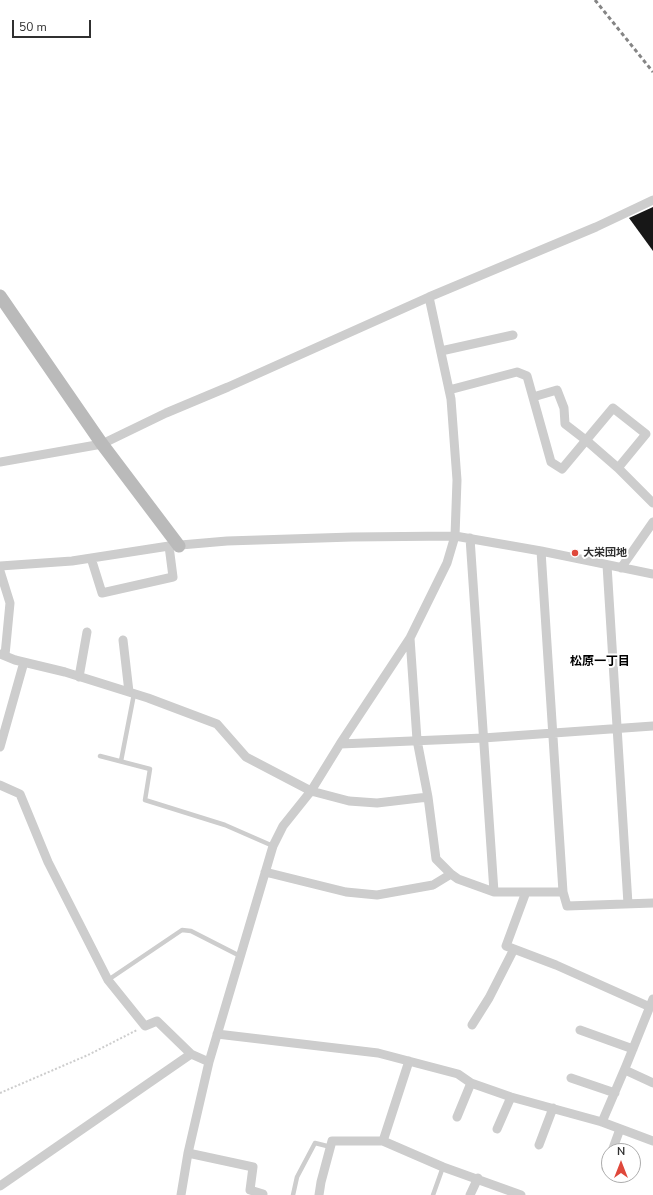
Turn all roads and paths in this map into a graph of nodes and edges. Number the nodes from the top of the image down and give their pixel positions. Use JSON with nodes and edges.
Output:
{"nodes":[{"id":1,"x":653,"y":200,"type":"edge"},
{"id":2,"x":0,"y":296,"type":"edge"},
{"id":3,"x":429,"y":297,"type":"junction"},
{"id":4,"x":512,"y":335,"type":"dead end"},
{"id":5,"x":441,"y":351,"type":"junction"},
{"id":6,"x":449,"y":390,"type":"junction"},
{"id":7,"x":533,"y":397,"type":"junction"},
{"id":8,"x":587,"y":441,"type":"junction"},
{"id":9,"x":102,"y":444,"type":"junction"},
{"id":10,"x":0,"y":462,"type":"edge"},
{"id":11,"x":618,"y":468,"type":"junction"},
{"id":12,"x":653,"y":503,"type":"edge"},
{"id":13,"x":652,"y":527,"type":"edge"},
{"id":14,"x":455,"y":536,"type":"junction"},
{"id":15,"x":470,"y":538,"type":"junction"},
{"id":16,"x":174,"y":546,"type":"junction"},
{"id":17,"x":541,"y":551,"type":"junction"},
{"id":18,"x":91,"y":558,"type":"junction"},
{"id":19,"x":607,"y":565,"type":"junction"},
{"id":20,"x":0,"y":566,"type":"edge"},
{"id":21,"x":621,"y":568,"type":"junction"},
{"id":22,"x":0,"y":571,"type":"edge"},
{"id":23,"x":653,"y":574,"type":"edge"},
{"id":24,"x":87,"y":632,"type":"dead end"},
{"id":25,"x":410,"y":638,"type":"junction"},
{"id":26,"x":123,"y":640,"type":"dead end"},
{"id":27,"x":2,"y":655,"type":"edge"},
{"id":28,"x":24,"y":662,"type":"junction"},
{"id":29,"x":78,"y":677,"type":"junction"},
{"id":30,"x":132,"y":693,"type":"junction"},
{"id":31,"x":653,"y":726,"type":"edge"},
{"id":32,"x":617,"y":729,"type":"junction"},
{"id":33,"x":552,"y":733,"type":"junction"},
{"id":34,"x":483,"y":738,"type":"junction"},
{"id":35,"x":417,"y":740,"type":"junction"},
{"id":36,"x":340,"y":744,"type":"junction"},
{"id":37,"x":0,"y":747,"type":"edge"},
{"id":38,"x":100,"y":756,"type":"dead end"},
{"id":39,"x":121,"y":761,"type":"junction"},
{"id":40,"x":0,"y":785,"type":"edge"},
{"id":41,"x":311,"y":791,"type":"junction"},
{"id":42,"x":428,"y":797,"type":"junction"},
{"id":43,"x":273,"y":846,"type":"junction"},
{"id":44,"x":265,"y":872,"type":"junction"},
{"id":45,"x":451,"y":874,"type":"junction"},
{"id":46,"x":494,"y":892,"type":"junction"},
{"id":47,"x":526,"y":892,"type":"junction"},
{"id":48,"x":563,"y":892,"type":"junction"},
{"id":49,"x":653,"y":903,"type":"edge"},
{"id":50,"x":628,"y":904,"type":"junction"},
{"id":51,"x":514,"y":949,"type":"junction"},
{"id":52,"x":240,"y":956,"type":"junction"},
{"id":53,"x":108,"y":980,"type":"junction"},
{"id":54,"x":651,"y":1003,"type":"edge"},
{"id":55,"x":472,"y":1025,"type":"dead end"},
{"id":56,"x":145,"y":1026,"type":"junction"},
{"id":57,"x":580,"y":1030,"type":"dead end"},
{"id":58,"x":217,"y":1034,"type":"junction"},
{"id":59,"x":633,"y":1049,"type":"junction"},
{"id":60,"x":191,"y":1054,"type":"junction"},
{"id":61,"x":409,"y":1061,"type":"junction"},
{"id":62,"x":209,"y":1062,"type":"junction"},
{"id":63,"x":625,"y":1070,"type":"junction"},
{"id":64,"x":571,"y":1078,"type":"dead end"},
{"id":65,"x":471,"y":1083,"type":"junction"},
{"id":66,"x":653,"y":1083,"type":"edge"},
{"id":67,"x":0,"y":1093,"type":"edge"},
{"id":68,"x":614,"y":1093,"type":"junction"},
{"id":69,"x":511,"y":1096,"type":"junction"},
{"id":70,"x":553,"y":1108,"type":"junction"},
{"id":71,"x":457,"y":1118,"type":"dead end"},
{"id":72,"x":602,"y":1122,"type":"junction"},
{"id":73,"x":620,"y":1128,"type":"junction"},
{"id":74,"x":497,"y":1129,"type":"dead end"},
{"id":75,"x":383,"y":1141,"type":"junction"},
{"id":76,"x":653,"y":1141,"type":"edge"},
{"id":77,"x":615,"y":1143,"type":"edge"},
{"id":78,"x":539,"y":1145,"type":"dead end"},
{"id":79,"x":331,"y":1147,"type":"junction"},
{"id":80,"x":188,"y":1153,"type":"junction"},
{"id":81,"x":443,"y":1166,"type":"junction"},
{"id":82,"x":478,"y":1178,"type":"junction"},
{"id":83,"x":0,"y":1186,"type":"edge"},
{"id":84,"x":510,"y":1193,"type":"edge"},
{"id":85,"x":263,"y":1194,"type":"dead end"},
{"id":86,"x":181,"y":1195,"type":"edge"},
{"id":87,"x":294,"y":1195,"type":"edge"},
{"id":88,"x":319,"y":1195,"type":"edge"},
{"id":89,"x":433,"y":1195,"type":"edge"},
{"id":90,"x":470,"y":1195,"type":"edge"},
{"id":91,"x":521,"y":1195,"type":"edge"}],
"edges":[{"from":1,"to":3,"type":"street"},
{"from":2,"to":9,"type":"street"},
{"from":3,"to":5,"type":"street"},
{"from":3,"to":9,"type":"street"},
{"from":4,"to":5,"type":"street"},
{"from":5,"to":6,"type":"street"},
{"from":6,"to":7,"type":"street"},
{"from":6,"to":14,"type":"street"},
{"from":7,"to":8,"type":"street"},
{"from":7,"to":8,"type":"street"},
{"from":8,"to":11,"type":"street"},
{"from":8,"to":11,"type":"street"},
{"from":9,"to":10,"type":"street"},
{"from":9,"to":16,"type":"street"},
{"from":11,"to":12,"type":"street"},
{"from":13,"to":21,"type":"street"},
{"from":14,"to":15,"type":"street"},
{"from":14,"to":16,"type":"street"},
{"from":14,"to":25,"type":"street"},
{"from":15,"to":17,"type":"street"},
{"from":15,"to":34,"type":"street"},
{"from":16,"to":18,"type":"street"},
{"from":16,"to":18,"type":"street"},
{"from":17,"to":19,"type":"street"},
{"from":17,"to":33,"type":"street"},
{"from":18,"to":20,"type":"street"},
{"from":19,"to":21,"type":"street"},
{"from":19,"to":32,"type":"street"},
{"from":21,"to":23,"type":"street"},
{"from":22,"to":27,"type":"street"},
{"from":24,"to":29,"type":"street"},
{"from":25,"to":35,"type":"street"},
{"from":25,"to":36,"type":"street"},
{"from":26,"to":30,"type":"street"},
{"from":27,"to":28,"type":"street"},
{"from":28,"to":29,"type":"street"},
{"from":28,"to":37,"type":"street"},
{"from":29,"to":30,"type":"street"},
{"from":30,"to":39,"type":"lane"},
{"from":30,"to":41,"type":"street"},
{"from":31,"to":32,"type":"street"},
{"from":32,"to":33,"type":"street"},
{"from":32,"to":50,"type":"street"},
{"from":33,"to":34,"type":"street"},
{"from":33,"to":48,"type":"street"},
{"from":34,"to":35,"type":"street"},
{"from":34,"to":46,"type":"street"},
{"from":35,"to":36,"type":"street"},
{"from":35,"to":42,"type":"street"},
{"from":36,"to":41,"type":"street"},
{"from":38,"to":39,"type":"lane"},
{"from":39,"to":43,"type":"lane"},
{"from":40,"to":53,"type":"street"},
{"from":41,"to":42,"type":"street"},
{"from":41,"to":43,"type":"street"},
{"from":42,"to":45,"type":"street"},
{"from":43,"to":44,"type":"street"},
{"from":44,"to":45,"type":"street"},
{"from":44,"to":52,"type":"street"},
{"from":45,"to":46,"type":"street"},
{"from":46,"to":47,"type":"street"},
{"from":47,"to":48,"type":"street"},
{"from":47,"to":51,"type":"street"},
{"from":48,"to":50,"type":"street"},
{"from":49,"to":50,"type":"street"},
{"from":51,"to":54,"type":"street"},
{"from":51,"to":55,"type":"street"},
{"from":52,"to":53,"type":"lane"},
{"from":52,"to":58,"type":"street"},
{"from":53,"to":56,"type":"street"},
{"from":54,"to":59,"type":"street"},
{"from":56,"to":60,"type":"street"},
{"from":56,"to":67,"type":"path"},
{"from":57,"to":59,"type":"street"},
{"from":58,"to":61,"type":"street"},
{"from":58,"to":62,"type":"street"},
{"from":59,"to":63,"type":"street"},
{"from":60,"to":62,"type":"street"},
{"from":60,"to":83,"type":"street"},
{"from":61,"to":65,"type":"street"},
{"from":61,"to":75,"type":"street"},
{"from":62,"to":80,"type":"street"},
{"from":63,"to":66,"type":"street"},
{"from":63,"to":68,"type":"street"},
{"from":64,"to":68,"type":"street"},
{"from":65,"to":69,"type":"street"},
{"from":65,"to":71,"type":"street"},
{"from":68,"to":72,"type":"street"},
{"from":69,"to":70,"type":"street"},
{"from":69,"to":74,"type":"street"},
{"from":70,"to":72,"type":"street"},
{"from":70,"to":78,"type":"street"},
{"from":72,"to":73,"type":"street"},
{"from":73,"to":76,"type":"street"},
{"from":73,"to":77,"type":"street"},
{"from":75,"to":79,"type":"street"},
{"from":75,"to":81,"type":"street"},
{"from":79,"to":87,"type":"lane"},
{"from":79,"to":88,"type":"street"},
{"from":80,"to":85,"type":"street"},
{"from":80,"to":86,"type":"street"},
{"from":81,"to":82,"type":"street"},
{"from":81,"to":89,"type":"lane"},
{"from":82,"to":84,"type":"street"},
{"from":82,"to":90,"type":"street"},
{"from":84,"to":91,"type":"street"}]}
